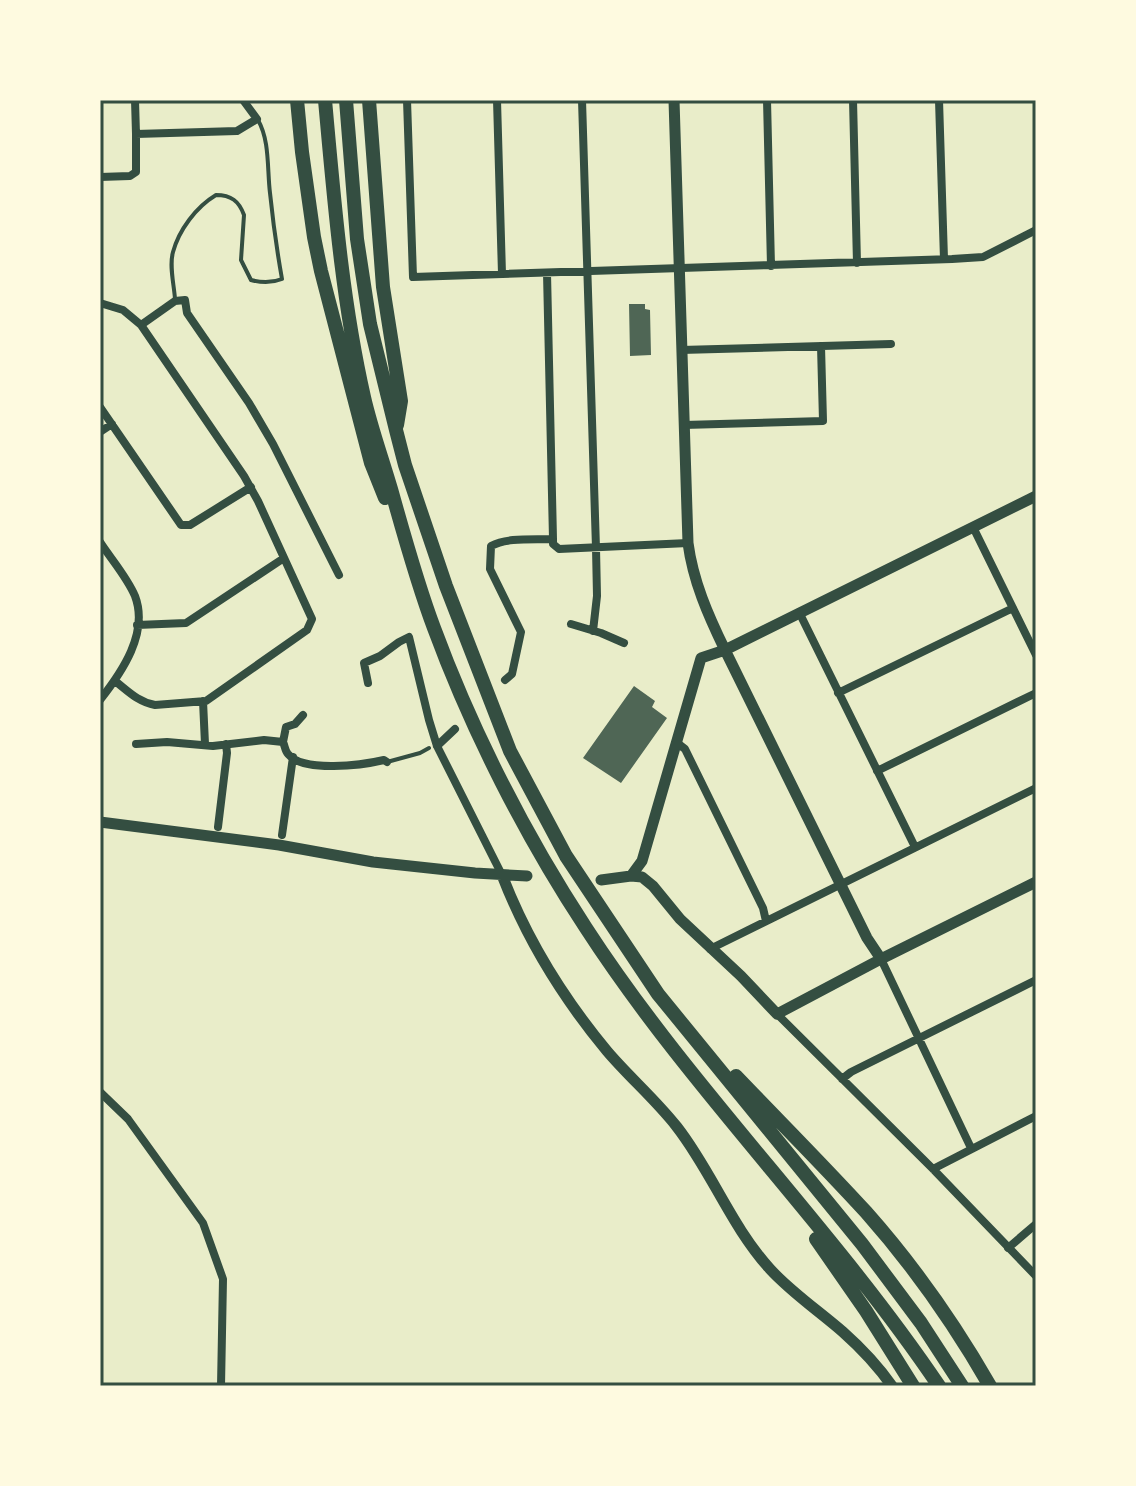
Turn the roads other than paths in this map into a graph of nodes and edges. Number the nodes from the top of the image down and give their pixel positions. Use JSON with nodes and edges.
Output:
{"nodes":[{"id":1,"x":135,"y":100,"type":"edge"},
{"id":2,"x":243,"y":100,"type":"edge"},
{"id":3,"x":297,"y":100,"type":"edge"},
{"id":4,"x":325,"y":100,"type":"edge"},
{"id":5,"x":346,"y":100,"type":"edge"},
{"id":6,"x":369,"y":100,"type":"edge"},
{"id":7,"x":407,"y":100,"type":"edge"},
{"id":8,"x":497,"y":100,"type":"edge"},
{"id":9,"x":582,"y":100,"type":"edge"},
{"id":10,"x":674,"y":100,"type":"edge"},
{"id":11,"x":767,"y":100,"type":"edge"},
{"id":12,"x":853,"y":100,"type":"edge"},
{"id":13,"x":939,"y":100,"type":"edge"},
{"id":14,"x":257,"y":119,"type":"junction"},
{"id":15,"x":136,"y":134,"type":"junction"},
{"id":16,"x":100,"y":177,"type":"edge"},
{"id":17,"x":1036,"y":230,"type":"edge"},
{"id":18,"x":944,"y":259,"type":"junction"},
{"id":19,"x":857,"y":263,"type":"junction"},
{"id":20,"x":771,"y":266,"type":"junction"},
{"id":21,"x":679,"y":268,"type":"junction"},
{"id":22,"x":588,"y":272,"type":"junction"},
{"id":23,"x":547,"y":273,"type":"junction"},
{"id":24,"x":502,"y":274,"type":"junction"},
{"id":25,"x":175,"y":301,"type":"junction"},
{"id":26,"x":100,"y":303,"type":"edge"},
{"id":27,"x":141,"y":325,"type":"junction"},
{"id":28,"x":891,"y":344,"type":"dead end"},
{"id":29,"x":821,"y":346,"type":"junction"},
{"id":30,"x":681,"y":350,"type":"junction"},
{"id":31,"x":100,"y":407,"type":"edge"},
{"id":32,"x":112,"y":424,"type":"junction"},
{"id":33,"x":684,"y":425,"type":"junction"},
{"id":34,"x":396,"y":430,"type":"junction"},
{"id":35,"x":100,"y":432,"type":"edge"},
{"id":36,"x":251,"y":487,"type":"junction"},
{"id":37,"x":1036,"y":496,"type":"edge"},
{"id":38,"x":973,"y":527,"type":"junction"},
{"id":39,"x":553,"y":539,"type":"junction"},
{"id":40,"x":100,"y":542,"type":"edge"},
{"id":41,"x":688,"y":543,"type":"junction"},
{"id":42,"x":596,"y":548,"type":"junction"},
{"id":43,"x":284,"y":558,"type":"junction"},
{"id":44,"x":339,"y":575,"type":"dead end"},
{"id":45,"x":416,"y":576,"type":"junction"},
{"id":46,"x":1013,"y":608,"type":"junction"},
{"id":47,"x":799,"y":612,"type":"junction"},
{"id":48,"x":571,"y":624,"type":"dead end"},
{"id":49,"x":137,"y":625,"type":"junction"},
{"id":50,"x":593,"y":631,"type":"junction"},
{"id":51,"x":624,"y":643,"type":"dead end"},
{"id":52,"x":725,"y":650,"type":"junction"},
{"id":53,"x":1036,"y":655,"type":"edge"},
{"id":54,"x":505,"y":680,"type":"dead end"},
{"id":55,"x":115,"y":681,"type":"junction"},
{"id":56,"x":368,"y":683,"type":"dead end"},
{"id":57,"x":838,"y":693,"type":"junction"},
{"id":58,"x":1036,"y":693,"type":"edge"},
{"id":59,"x":100,"y":700,"type":"edge"},
{"id":60,"x":203,"y":701,"type":"junction"},
{"id":61,"x":303,"y":715,"type":"dead end"},
{"id":62,"x":455,"y":729,"type":"dead end"},
{"id":63,"x":283,"y":742,"type":"junction"},
{"id":64,"x":676,"y":742,"type":"junction"},
{"id":65,"x":136,"y":744,"type":"dead end"},
{"id":66,"x":205,"y":744,"type":"junction"},
{"id":67,"x":433,"y":747,"type":"junction"},
{"id":68,"x":227,"y":748,"type":"junction"},
{"id":69,"x":293,"y":757,"type":"junction"},
{"id":70,"x":387,"y":762,"type":"joint"},
{"id":71,"x":877,"y":771,"type":"junction"},
{"id":72,"x":1036,"y":788,"type":"edge"},
{"id":73,"x":100,"y":822,"type":"edge"},
{"id":74,"x":218,"y":827,"type":"dead end"},
{"id":75,"x":282,"y":835,"type":"dead end"},
{"id":76,"x":915,"y":847,"type":"junction"},
{"id":77,"x":502,"y":875,"type":"junction"},
{"id":78,"x":527,"y":876,"type":"dead end"},
{"id":79,"x":631,"y":876,"type":"junction"},
{"id":80,"x":601,"y":880,"type":"dead end"},
{"id":81,"x":1036,"y":882,"type":"edge"},
{"id":82,"x":841,"y":884,"type":"junction"},
{"id":83,"x":766,"y":921,"type":"junction"},
{"id":84,"x":710,"y":949,"type":"junction"},
{"id":85,"x":881,"y":959,"type":"junction"},
{"id":86,"x":1036,"y":980,"type":"edge"},
{"id":87,"x":658,"y":994,"type":"junction"},
{"id":88,"x":777,"y":1014,"type":"junction"},
{"id":89,"x":919,"y":1038,"type":"junction"},
{"id":90,"x":842,"y":1079,"type":"junction"},
{"id":91,"x":100,"y":1092,"type":"edge"},
{"id":92,"x":1036,"y":1116,"type":"edge"},
{"id":93,"x":750,"y":1143,"type":"junction"},
{"id":94,"x":971,"y":1148,"type":"junction"},
{"id":95,"x":933,"y":1169,"type":"junction"},
{"id":96,"x":1036,"y":1224,"type":"edge"},
{"id":97,"x":1008,"y":1248,"type":"junction"},
{"id":98,"x":1036,"y":1276,"type":"edge"},
{"id":99,"x":221,"y":1386,"type":"edge"},
{"id":100,"x":892,"y":1386,"type":"edge"},
{"id":101,"x":913,"y":1386,"type":"edge"},
{"id":102,"x":939,"y":1386,"type":"edge"},
{"id":103,"x":962,"y":1386,"type":"edge"},
{"id":104,"x":990,"y":1386,"type":"edge"}],
"edges":[{"from":1,"to":15,"type":"street"},
{"from":2,"to":14,"type":"street"},
{"from":3,"to":45,"type":"highway"},
{"from":4,"to":45,"type":"highway"},
{"from":5,"to":34,"type":"highway"},
{"from":6,"to":34,"type":"highway"},
{"from":7,"to":24,"type":"street"},
{"from":8,"to":24,"type":"street"},
{"from":9,"to":22,"type":"street"},
{"from":10,"to":21,"type":"street"},
{"from":11,"to":20,"type":"street"},
{"from":12,"to":19,"type":"street"},
{"from":13,"to":18,"type":"street"},
{"from":14,"to":15,"type":"street"},
{"from":14,"to":25,"type":"lane"},
{"from":15,"to":16,"type":"street"},
{"from":17,"to":18,"type":"street"},
{"from":18,"to":19,"type":"street"},
{"from":19,"to":20,"type":"street"},
{"from":20,"to":21,"type":"street"},
{"from":21,"to":22,"type":"street"},
{"from":21,"to":30,"type":"street"},
{"from":22,"to":23,"type":"street"},
{"from":22,"to":42,"type":"street"},
{"from":23,"to":24,"type":"street"},
{"from":23,"to":39,"type":"street"},
{"from":25,"to":27,"type":"street"},
{"from":25,"to":44,"type":"street"},
{"from":26,"to":27,"type":"street"},
{"from":27,"to":36,"type":"street"},
{"from":28,"to":29,"type":"street"},
{"from":29,"to":30,"type":"street"},
{"from":29,"to":33,"type":"street"},
{"from":30,"to":33,"type":"street"},
{"from":31,"to":32,"type":"street"},
{"from":32,"to":35,"type":"street"},
{"from":32,"to":36,"type":"street"},
{"from":33,"to":41,"type":"street"},
{"from":34,"to":87,"type":"highway"},
{"from":36,"to":43,"type":"street"},
{"from":37,"to":38,"type":"street"},
{"from":38,"to":46,"type":"street"},
{"from":38,"to":47,"type":"street"},
{"from":39,"to":42,"type":"street"},
{"from":39,"to":54,"type":"street"},
{"from":40,"to":49,"type":"street"},
{"from":41,"to":42,"type":"street"},
{"from":41,"to":52,"type":"street"},
{"from":42,"to":50,"type":"street"},
{"from":43,"to":49,"type":"street"},
{"from":43,"to":60,"type":"street"},
{"from":45,"to":93,"type":"highway"},
{"from":46,"to":53,"type":"street"},
{"from":46,"to":57,"type":"street"},
{"from":47,"to":52,"type":"street"},
{"from":47,"to":57,"type":"street"},
{"from":48,"to":50,"type":"street"},
{"from":49,"to":55,"type":"street"},
{"from":50,"to":51,"type":"street"},
{"from":52,"to":64,"type":"street"},
{"from":52,"to":82,"type":"street"},
{"from":55,"to":59,"type":"street"},
{"from":55,"to":60,"type":"street"},
{"from":56,"to":67,"type":"street"},
{"from":57,"to":71,"type":"street"},
{"from":58,"to":71,"type":"street"},
{"from":60,"to":66,"type":"street"},
{"from":61,"to":63,"type":"street"},
{"from":62,"to":67,"type":"street"},
{"from":63,"to":68,"type":"street"},
{"from":63,"to":69,"type":"street"},
{"from":64,"to":79,"type":"street"},
{"from":64,"to":83,"type":"street"},
{"from":65,"to":66,"type":"street"},
{"from":66,"to":68,"type":"street"},
{"from":67,"to":70,"type":"lane"},
{"from":67,"to":77,"type":"street"},
{"from":68,"to":74,"type":"street"},
{"from":69,"to":70,"type":"street"},
{"from":69,"to":75,"type":"street"},
{"from":71,"to":76,"type":"street"},
{"from":72,"to":76,"type":"street"},
{"from":73,"to":77,"type":"street"},
{"from":76,"to":82,"type":"street"},
{"from":77,"to":78,"type":"street"},
{"from":77,"to":100,"type":"street"},
{"from":79,"to":80,"type":"street"},
{"from":79,"to":84,"type":"street"},
{"from":81,"to":85,"type":"street"},
{"from":82,"to":83,"type":"street"},
{"from":82,"to":85,"type":"street"},
{"from":83,"to":84,"type":"street"},
{"from":84,"to":88,"type":"street"},
{"from":85,"to":88,"type":"street"},
{"from":85,"to":89,"type":"street"},
{"from":86,"to":89,"type":"street"},
{"from":87,"to":103,"type":"highway"},
{"from":87,"to":104,"type":"highway"},
{"from":88,"to":90,"type":"street"},
{"from":89,"to":90,"type":"street"},
{"from":89,"to":94,"type":"street"},
{"from":90,"to":95,"type":"street"},
{"from":91,"to":99,"type":"street"},
{"from":92,"to":94,"type":"street"},
{"from":93,"to":101,"type":"highway"},
{"from":93,"to":102,"type":"highway"},
{"from":94,"to":95,"type":"street"},
{"from":95,"to":97,"type":"street"},
{"from":96,"to":97,"type":"street"},
{"from":97,"to":98,"type":"street"}]}
